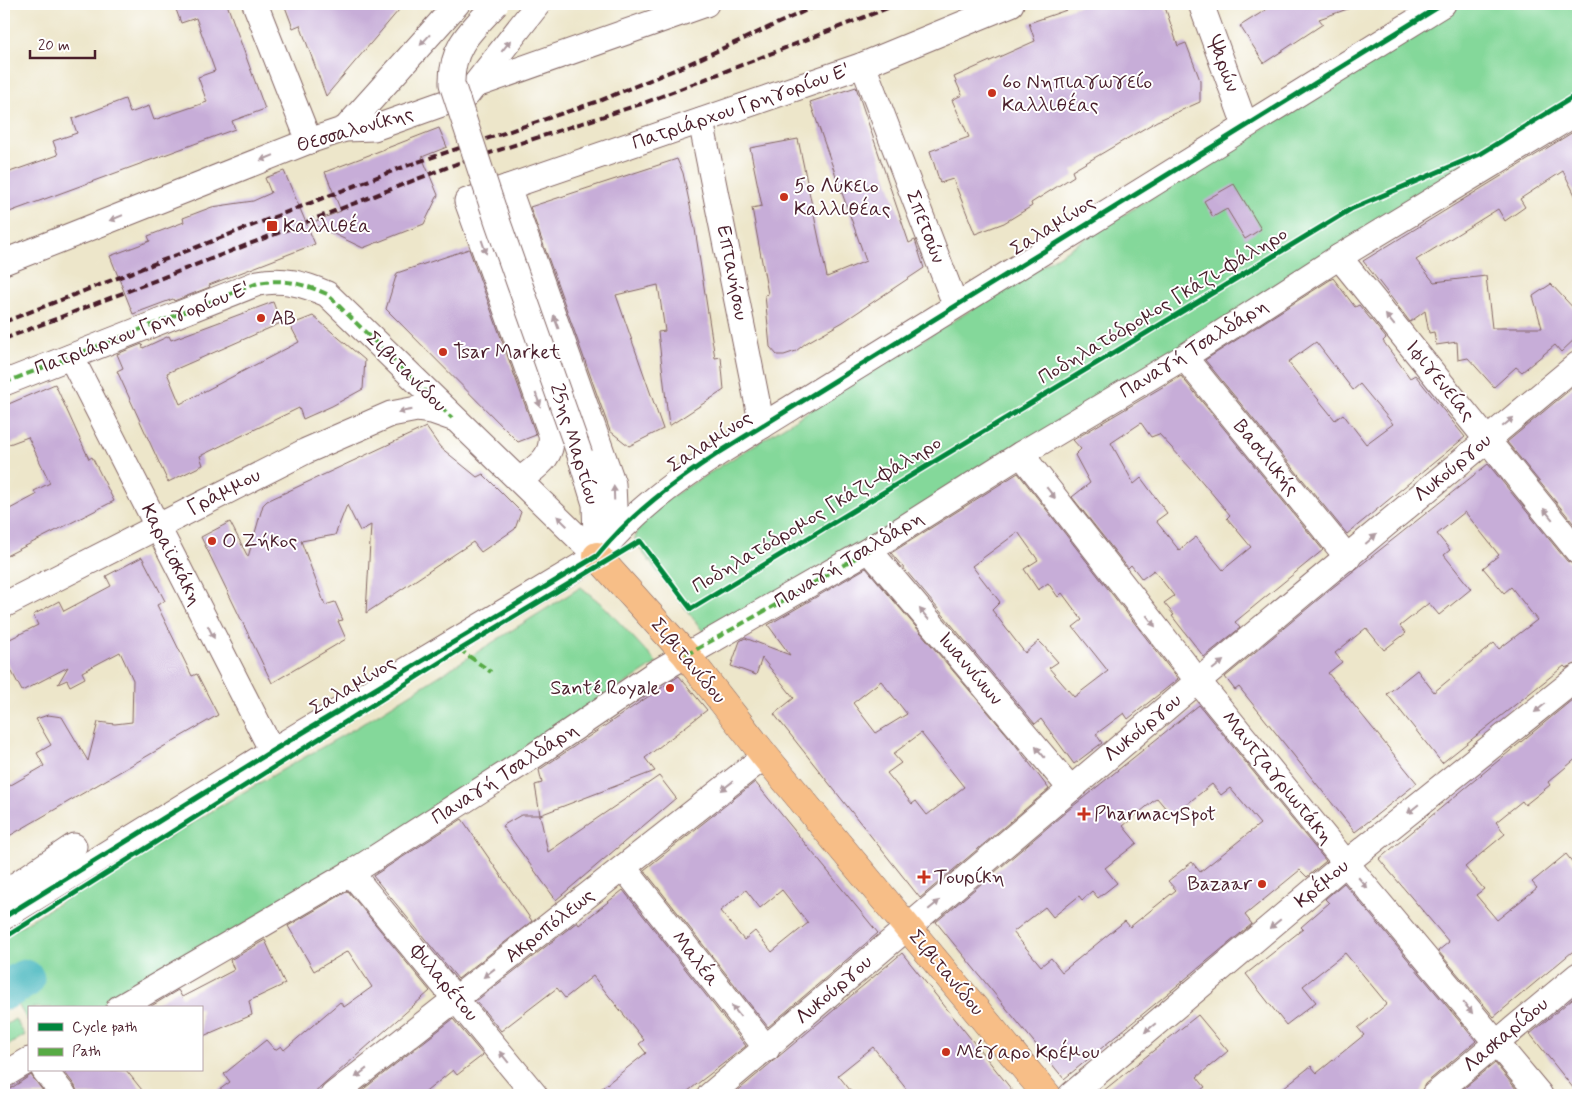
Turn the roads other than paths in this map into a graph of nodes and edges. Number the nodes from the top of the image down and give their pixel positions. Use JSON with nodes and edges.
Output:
{"nodes":[{"id":1,"x":255,"y":4,"type":"edge"},
{"id":2,"x":457,"y":4,"type":"edge"},
{"id":3,"x":496,"y":4,"type":"edge"},
{"id":4,"x":538,"y":4,"type":"edge"},
{"id":5,"x":706,"y":4,"type":"edge"},
{"id":6,"x":1011,"y":4,"type":"edge"},
{"id":7,"x":1201,"y":4,"type":"edge"},
{"id":8,"x":1443,"y":4,"type":"edge"},
{"id":9,"x":862,"y":65,"type":"junction"},
{"id":10,"x":476,"y":86,"type":"junction"},
{"id":11,"x":1578,"y":112,"type":"edge"},
{"id":12,"x":701,"y":120,"type":"junction"},
{"id":13,"x":1245,"y":125,"type":"junction"},
{"id":14,"x":345,"y":129,"type":"junction"},
{"id":15,"x":309,"y":141,"type":"junction"},
{"id":16,"x":508,"y":187,"type":"junction"},
{"id":17,"x":467,"y":201,"type":"joint"},
{"id":18,"x":1339,"y":257,"type":"junction"},
{"id":19,"x":4,"y":262,"type":"edge"},
{"id":20,"x":282,"y":281,"type":"joint"},
{"id":21,"x":955,"y":304,"type":"junction"},
{"id":22,"x":1184,"y":357,"type":"junction"},
{"id":23,"x":71,"y":358,"type":"junction"},
{"id":24,"x":1578,"y":364,"type":"edge"},
{"id":25,"x":4,"y":383,"type":"edge"},
{"id":26,"x":452,"y":418,"type":"junction"},
{"id":27,"x":762,"y":426,"type":"junction"},
{"id":28,"x":1488,"y":439,"type":"junction"},
{"id":29,"x":1021,"y":454,"type":"junction"},
{"id":30,"x":520,"y":480,"type":"junction"},
{"id":31,"x":156,"y":527,"type":"junction"},
{"id":32,"x":869,"y":550,"type":"junction"},
{"id":33,"x":1578,"y":552,"type":"edge"},
{"id":34,"x":597,"y":556,"type":"junction"},
{"id":35,"x":1348,"y":558,"type":"junction"},
{"id":36,"x":4,"y":605,"type":"edge"},
{"id":37,"x":686,"y":654,"type":"junction"},
{"id":38,"x":1578,"y":677,"type":"edge"},
{"id":39,"x":1198,"y":681,"type":"junction"},
{"id":40,"x":272,"y":751,"type":"junction"},
{"id":41,"x":765,"y":756,"type":"junction"},
{"id":42,"x":1072,"y":789,"type":"junction"},
{"id":43,"x":74,"y":846,"type":"dead end"},
{"id":44,"x":1346,"y":864,"type":"junction"},
{"id":45,"x":624,"y":868,"type":"junction"},
{"id":46,"x":352,"y":873,"type":"junction"},
{"id":47,"x":4,"y":893,"type":"edge"},
{"id":48,"x":4,"y":917,"type":"edge"},
{"id":49,"x":908,"y":927,"type":"junction"},
{"id":50,"x":1578,"y":975,"type":"edge"},
{"id":51,"x":457,"y":998,"type":"junction"},
{"id":52,"x":122,"y":1006,"type":"edge"},
{"id":53,"x":1497,"y":1042,"type":"junction"},
{"id":54,"x":766,"y":1049,"type":"junction"},
{"id":55,"x":28,"y":1061,"type":"edge"},
{"id":56,"x":46,"y":1072,"type":"edge"},
{"id":57,"x":4,"y":1075,"type":"edge"},
{"id":58,"x":340,"y":1093,"type":"edge"},
{"id":59,"x":64,"y":1095,"type":"edge"},
{"id":60,"x":534,"y":1095,"type":"edge"},
{"id":61,"x":710,"y":1095,"type":"edge"},
{"id":62,"x":1047,"y":1095,"type":"edge"},
{"id":63,"x":1071,"y":1095,"type":"edge"},
{"id":64,"x":1434,"y":1095,"type":"edge"},
{"id":65,"x":1540,"y":1095,"type":"edge"}],
"edges":[{"from":1,"to":15,"type":"street"},
{"from":2,"to":14,"type":"street","one_way":true},
{"from":3,"to":34,"type":"street","name":"25ης Μαρτίου","bridge":true},
{"from":10,"to":4,"type":"street","one_way":true},
{"from":5,"to":10,"type":"street","name":"Θεσσαλονίκης"},
{"from":6,"to":9,"type":"street","name":"Πατριάρχου Γρηγορίου Ε'"},
{"from":7,"to":13,"type":"street","name":"Ψαρών"},
{"from":8,"to":13,"type":"street","name":"Σαλαμίνος"},
{"from":9,"to":12,"type":"street","name":"Πατριάρχου Γρηγορίου Ε'"},
{"from":9,"to":21,"type":"street","name":"Σπετσών"},
{"from":10,"to":14,"type":"street","name":"Θεσσαλονίκης"},
{"from":11,"to":18,"type":"street","name":"Παναγή Τσαλδάρη"},
{"from":12,"to":16,"type":"street","name":"Πατριάρχου Γρηγορίου Ε'"},
{"from":12,"to":27,"type":"street","name":"Επτανήσου"},
{"from":13,"to":21,"type":"street","name":"Σαλαμίνος"},
{"from":14,"to":15,"type":"street","name":"Θεσσαλονίκης"},
{"from":15,"to":19,"type":"street","name":"Θεσσαλονίκης","one_way":true},
{"from":16,"to":17,"type":"street","name":"Πατριάρχου Γρηγορίου Ε'"},
{"from":34,"to":16,"type":"street","name":"25ης Μαρτίου","one_way":true},
{"from":17,"to":30,"type":"street","name":"25ης Μαρτίου","one_way":true},
{"from":18,"to":22,"type":"street","name":"Παναγή Τσαλδάρη"},
{"from":28,"to":18,"type":"street","name":"Ιφιγενείας","one_way":true},
{"from":20,"to":23,"type":"street","name":"Πατριάρχου Γρηγορίου Ε'"},
{"from":20,"to":26,"type":"street","name":"Σιβιτανίδου"},
{"from":21,"to":27,"type":"street","name":"Σαλαμίνος"},
{"from":22,"to":29,"type":"street","name":"Παναγή Τσαλδάρη"},
{"from":22,"to":35,"type":"street","name":"Βασιλικής"},
{"from":23,"to":25,"type":"street","name":"Πατριάρχου Γρηγορίου Ε'"},
{"from":23,"to":31,"type":"street","name":"Καραϊσκάκη"},
{"from":28,"to":24,"type":"street","name":"Λυκούργου","one_way":true},
{"from":26,"to":30,"type":"street","name":"Σιβιτανίδου"},
{"from":26,"to":31,"type":"street","name":"Γράμμου","one_way":true},
{"from":27,"to":34,"type":"street","name":"Σαλαμίνος"},
{"from":33,"to":28,"type":"street","name":"Ιφιγενείας","one_way":true},
{"from":35,"to":28,"type":"street","name":"Λυκούργου","one_way":true},
{"from":29,"to":32,"type":"street","name":"Παναγή Τσαλδάρη"},
{"from":29,"to":39,"type":"street","name":"Μαντζαγριωτάκη","one_way":true},
{"from":34,"to":30,"type":"street","name":"Σιβιτανίδου","one_way":true},
{"from":31,"to":36,"type":"street","name":"Γράμμου"},
{"from":31,"to":40,"type":"street","name":"Καραϊσκάκη","one_way":true},
{"from":32,"to":37,"type":"street","name":"Παναγή Τσαλδάρη"},
{"from":42,"to":32,"type":"street","name":"Ιωαννίνων","one_way":true},
{"from":34,"to":37,"type":"main road","name":"Σιβιτανίδου"},
{"from":34,"to":40,"type":"street","name":"Σαλαμίνος"},
{"from":39,"to":35,"type":"street","name":"Λυκούργου","one_way":true},
{"from":37,"to":41,"type":"main road","name":"Σιβιτανίδου"},
{"from":37,"to":46,"type":"street","name":"Παναγή Τσαλδάρη"},
{"from":38,"to":44,"type":"street","name":"Κρέμου","one_way":true},
{"from":39,"to":42,"type":"street","name":"Λυκούργου"},
{"from":39,"to":44,"type":"street","name":"Μαντζαγριωτάκη"},
{"from":40,"to":48,"type":"street","name":"Σαλαμίνος"},
{"from":41,"to":45,"type":"street","name":"Ακροπόλεως","one_way":true},
{"from":41,"to":49,"type":"main road","name":"Σιβιτανίδου"},
{"from":49,"to":42,"type":"street","name":"Λυκούργου","one_way":true},
{"from":43,"to":47,"type":"street"},
{"from":44,"to":53,"type":"street","name":"Μαντζαγριωτάκη","one_way":true},
{"from":44,"to":63,"type":"street","name":"Κρέμου","one_way":true},
{"from":45,"to":51,"type":"street","name":"Ακροπόλεως","one_way":true},
{"from":54,"to":45,"type":"street","name":"Μαλέα","one_way":true},
{"from":46,"to":51,"type":"street","name":"Φιλαρέτου"},
{"from":46,"to":52,"type":"street","name":"Παναγή Τσαλδάρη"},
{"from":49,"to":54,"type":"street","name":"Λυκούργου"},
{"from":49,"to":62,"type":"main road","name":"Σιβιτανίδου"},
{"from":50,"to":53,"type":"street","name":"Λασκαρίδου"},
{"from":51,"to":58,"type":"street","name":"Ακροπόλεως","one_way":true},
{"from":60,"to":51,"type":"street","name":"Φιλαρέτου","one_way":true},
{"from":53,"to":64,"type":"street","name":"Λασκαρίδου"},
{"from":53,"to":65,"type":"street","name":"Μαντζαγριωτάκη"},
{"from":54,"to":61,"type":"street","name":"Λυκούργου"},
{"from":55,"to":57,"type":"street"},
{"from":56,"to":59,"type":"street"}]}
